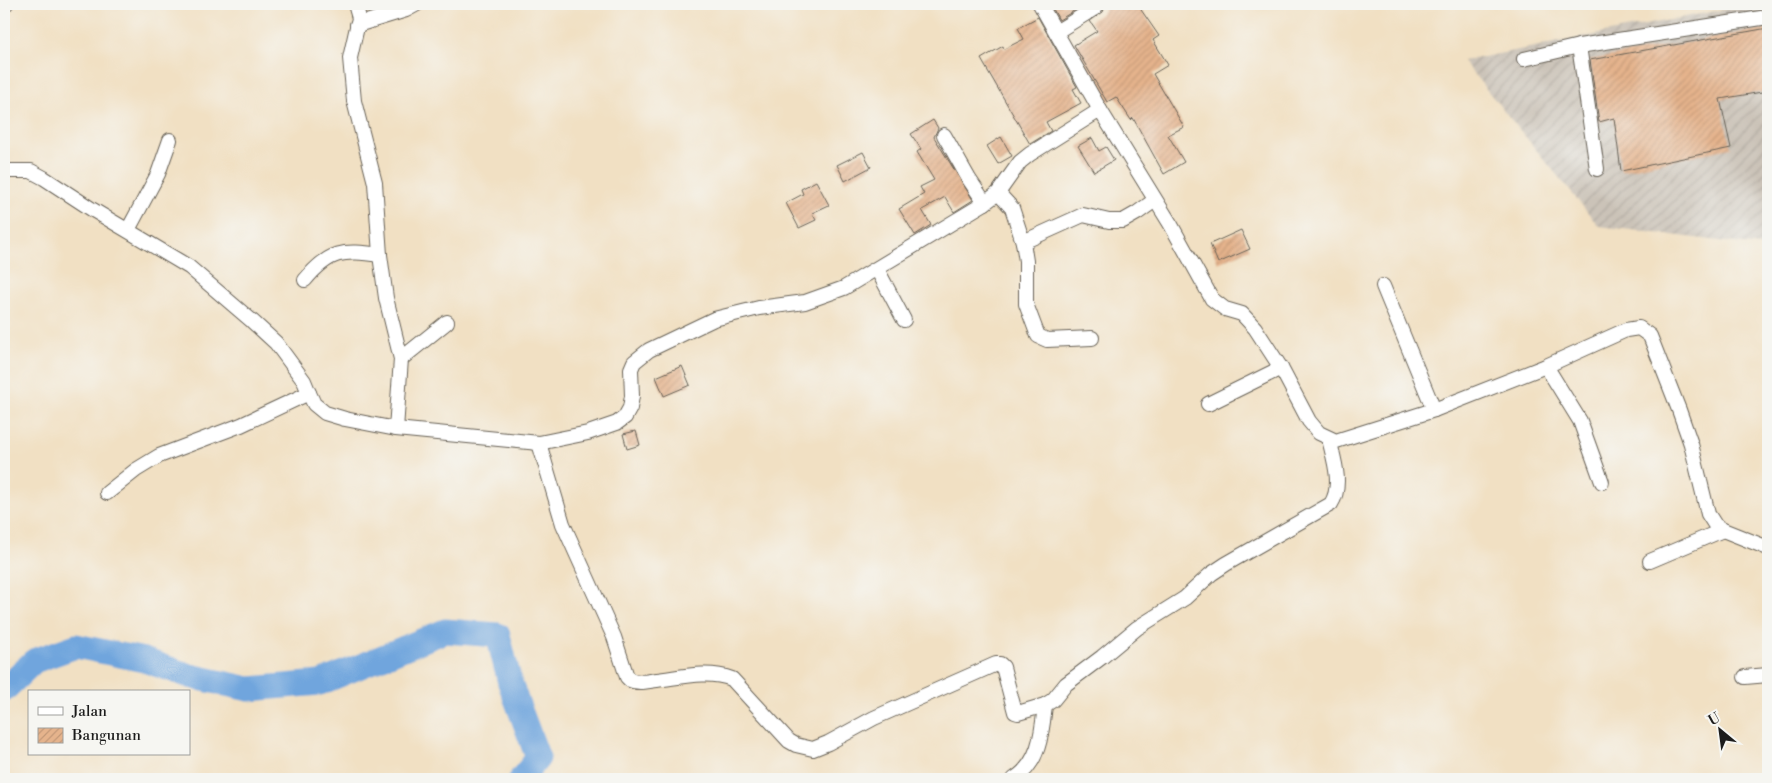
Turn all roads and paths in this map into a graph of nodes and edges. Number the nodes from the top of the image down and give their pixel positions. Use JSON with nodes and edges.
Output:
{"nodes":[{"id":1,"x":355,"y":4,"type":"edge"},
{"id":2,"x":417,"y":4,"type":"edge"},
{"id":3,"x":1040,"y":4,"type":"edge"},
{"id":4,"x":1097,"y":4,"type":"edge"},
{"id":5,"x":1768,"y":17,"type":"edge"},
{"id":6,"x":357,"y":26,"type":"junction"},
{"id":7,"x":1056,"y":32,"type":"junction"},
{"id":8,"x":1579,"y":46,"type":"junction"},
{"id":9,"x":1524,"y":60,"type":"dead end"},
{"id":10,"x":1100,"y":110,"type":"junction"},
{"id":11,"x":944,"y":135,"type":"dead end"},
{"id":12,"x":170,"y":140,"type":"dead end"},
{"id":13,"x":1597,"y":169,"type":"dead end"},
{"id":14,"x":4,"y":171,"type":"edge"},
{"id":15,"x":998,"y":193,"type":"junction"},
{"id":16,"x":1155,"y":200,"type":"junction"},
{"id":17,"x":985,"y":203,"type":"junction"},
{"id":18,"x":128,"y":230,"type":"junction"},
{"id":19,"x":1023,"y":242,"type":"junction"},
{"id":20,"x":380,"y":255,"type":"junction"},
{"id":21,"x":877,"y":269,"type":"junction"},
{"id":22,"x":305,"y":280,"type":"dead end"},
{"id":23,"x":1383,"y":286,"type":"dead end"},
{"id":24,"x":904,"y":320,"type":"dead end"},
{"id":25,"x":447,"y":322,"type":"dead end"},
{"id":26,"x":1092,"y":338,"type":"dead end"},
{"id":27,"x":401,"y":359,"type":"junction"},
{"id":28,"x":1546,"y":366,"type":"junction"},
{"id":29,"x":1281,"y":368,"type":"junction"},
{"id":30,"x":309,"y":392,"type":"junction"},
{"id":31,"x":1208,"y":404,"type":"dead end"},
{"id":32,"x":1434,"y":410,"type":"junction"},
{"id":33,"x":396,"y":429,"type":"junction"},
{"id":34,"x":1329,"y":439,"type":"junction"},
{"id":35,"x":540,"y":443,"type":"junction"},
{"id":36,"x":1602,"y":482,"type":"dead end"},
{"id":37,"x":107,"y":493,"type":"dead end"},
{"id":38,"x":1723,"y":530,"type":"junction"},
{"id":39,"x":1768,"y":548,"type":"edge"},
{"id":40,"x":1650,"y":562,"type":"dead end"},
{"id":41,"x":1768,"y":675,"type":"edge"},
{"id":42,"x":1745,"y":677,"type":"dead end"},
{"id":43,"x":1045,"y":705,"type":"junction"},
{"id":44,"x":1020,"y":777,"type":"edge"}],
"edges":[{"from":1,"to":6,"type":"street"},
{"from":2,"to":6,"type":"street"},
{"from":3,"to":7,"type":"street"},
{"from":4,"to":7,"type":"street"},
{"from":5,"to":8,"type":"street"},
{"from":6,"to":20,"type":"street"},
{"from":7,"to":10,"type":"street"},
{"from":8,"to":9,"type":"street"},
{"from":8,"to":13,"type":"street"},
{"from":10,"to":15,"type":"street"},
{"from":10,"to":16,"type":"street"},
{"from":11,"to":17,"type":"street"},
{"from":12,"to":18,"type":"street"},
{"from":14,"to":18,"type":"street"},
{"from":15,"to":17,"type":"street"},
{"from":15,"to":19,"type":"street"},
{"from":16,"to":19,"type":"street"},
{"from":16,"to":29,"type":"street"},
{"from":17,"to":21,"type":"street"},
{"from":18,"to":30,"type":"street"},
{"from":19,"to":26,"type":"street"},
{"from":20,"to":22,"type":"street"},
{"from":20,"to":27,"type":"street"},
{"from":21,"to":24,"type":"street"},
{"from":21,"to":35,"type":"street"},
{"from":23,"to":32,"type":"street"},
{"from":25,"to":27,"type":"street"},
{"from":27,"to":33,"type":"street"},
{"from":28,"to":32,"type":"street"},
{"from":28,"to":36,"type":"street"},
{"from":28,"to":38,"type":"street"},
{"from":29,"to":31,"type":"street"},
{"from":29,"to":34,"type":"street"},
{"from":30,"to":33,"type":"street"},
{"from":30,"to":37,"type":"street"},
{"from":32,"to":34,"type":"street"},
{"from":33,"to":35,"type":"street"},
{"from":34,"to":43,"type":"street"},
{"from":35,"to":43,"type":"street"},
{"from":38,"to":39,"type":"street"},
{"from":38,"to":40,"type":"street"},
{"from":41,"to":42,"type":"street"},
{"from":43,"to":44,"type":"street"}]}
